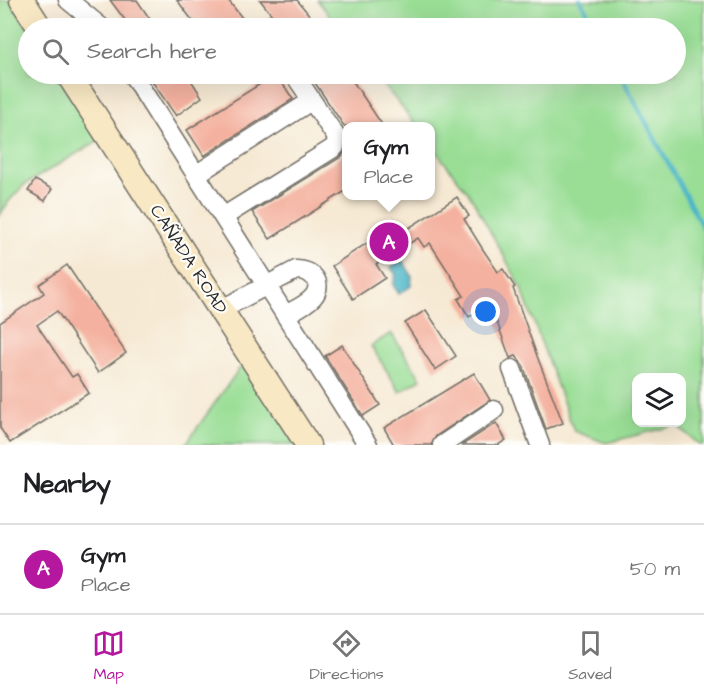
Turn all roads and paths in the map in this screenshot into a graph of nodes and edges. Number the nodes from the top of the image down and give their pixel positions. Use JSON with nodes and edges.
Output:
{"nodes":[{"id":1,"x":22,"y":0,"type":"edge"},
{"id":2,"x":68,"y":0,"type":"edge"},
{"id":3,"x":34,"y":18,"type":"edge"},
{"id":4,"x":90,"y":18,"type":"edge"},
{"id":5,"x":75,"y":84,"type":"edge"},
{"id":6,"x":138,"y":84,"type":"edge"},
{"id":7,"x":300,"y":84,"type":"edge"},
{"id":8,"x":311,"y":101,"type":"junction"},
{"id":9,"x":197,"y":174,"type":"junction"},
{"id":10,"x":223,"y":217,"type":"junction"},
{"id":11,"x":267,"y":285,"type":"junction"},
{"id":12,"x":222,"y":309,"type":"junction"},
{"id":13,"x":285,"y":315,"type":"junction"},
{"id":14,"x":512,"y":369,"type":"dead end"},
{"id":15,"x":494,"y":410,"type":"dead end"},
{"id":16,"x":308,"y":445,"type":"edge"},
{"id":17,"x":368,"y":445,"type":"edge"},
{"id":18,"x":442,"y":445,"type":"edge"},
{"id":19,"x":540,"y":445,"type":"edge"}],
"edges":[{"from":1,"to":3,"type":"street"},
{"from":2,"to":4,"type":"street"},
{"from":5,"to":12,"type":"street","name":"CAÑADA ROAD"},
{"from":6,"to":9,"type":"street"},
{"from":7,"to":8,"type":"street"},
{"from":8,"to":9,"type":"street"},
{"from":8,"to":10,"type":"street"},
{"from":9,"to":10,"type":"street"},
{"from":10,"to":11,"type":"street"},
{"from":11,"to":12,"type":"street"},
{"from":11,"to":13,"type":"street"},
{"from":11,"to":13,"type":"street"},
{"from":12,"to":16,"type":"street","name":"CAÑADA ROAD"},
{"from":13,"to":17,"type":"street"},
{"from":14,"to":19,"type":"street"},
{"from":15,"to":18,"type":"street"}]}
